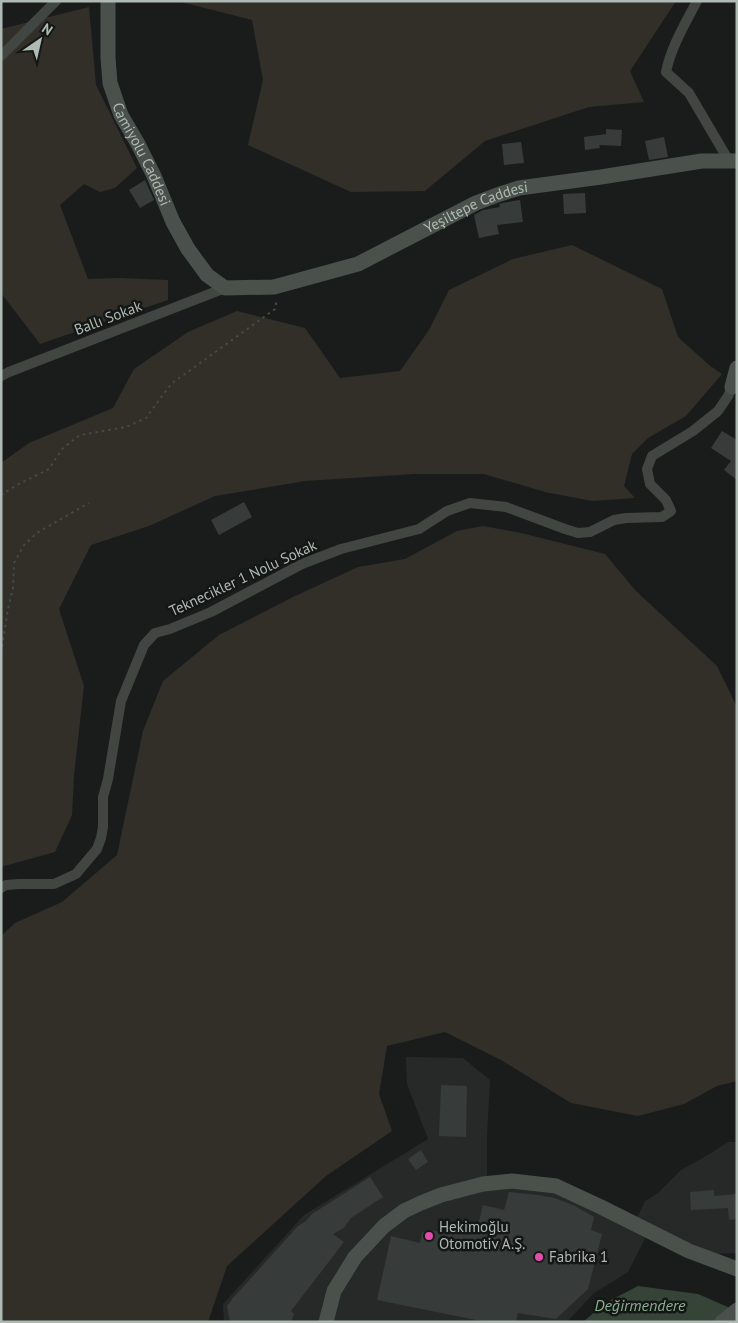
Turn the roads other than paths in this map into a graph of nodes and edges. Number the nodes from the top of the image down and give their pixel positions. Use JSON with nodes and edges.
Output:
{"nodes":[{"id":1,"x":56,"y":1,"type":"edge"},
{"id":2,"x":108,"y":1,"type":"edge"},
{"id":3,"x":697,"y":1,"type":"edge"},
{"id":4,"x":1,"y":56,"type":"edge"},
{"id":5,"x":733,"y":161,"type":"edge"},
{"id":6,"x":225,"y":288,"type":"junction"},
{"id":7,"x":737,"y":368,"type":"edge"},
{"id":8,"x":1,"y":376,"type":"edge"},
{"id":9,"x":734,"y":391,"type":"edge"},
{"id":10,"x":1,"y":888,"type":"edge"},
{"id":11,"x":737,"y":1270,"type":"edge"},
{"id":12,"x":737,"y":1310,"type":"edge"},
{"id":13,"x":326,"y":1322,"type":"edge"},
{"id":14,"x":722,"y":1322,"type":"edge"}],
"edges":[{"from":1,"to":4,"type":"street"},
{"from":2,"to":6,"type":"street","name":"Camiyolu Caddesi"},
{"from":3,"to":5,"type":"street"},
{"from":5,"to":6,"type":"street","name":"Yeşiltepe Caddesi"},
{"from":6,"to":8,"type":"street","name":"Ballı Sokak"},
{"from":7,"to":9,"type":"street"},
{"from":9,"to":10,"type":"street","name":"Teknecikler 1 Nolu Sokak"},
{"from":11,"to":13,"type":"street"},
{"from":12,"to":14,"type":"street"}]}
